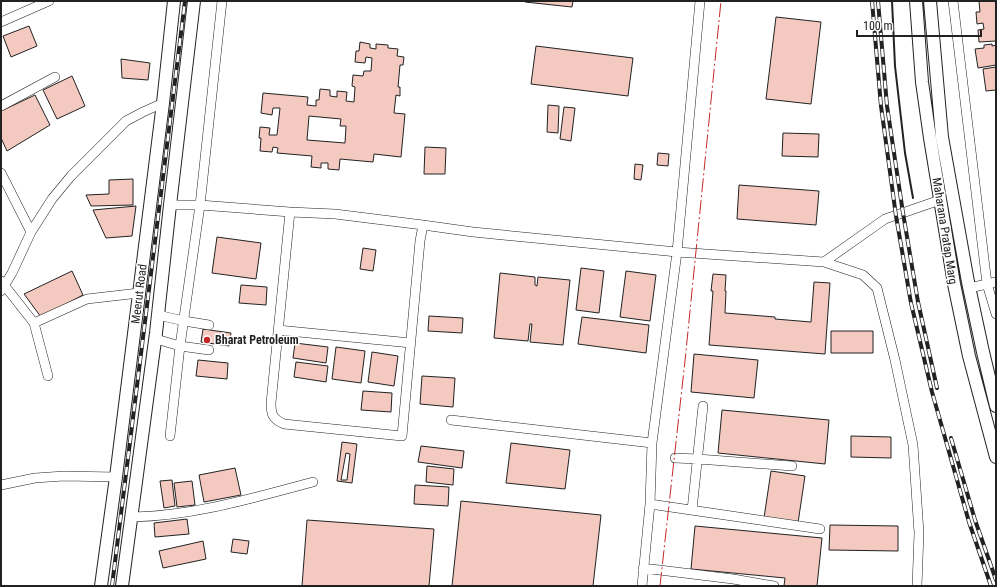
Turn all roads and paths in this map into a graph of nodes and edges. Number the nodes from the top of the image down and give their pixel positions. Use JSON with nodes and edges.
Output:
{"nodes":[{"id":1,"x":49,"y":1,"type":"edge"},
{"id":2,"x":174,"y":1,"type":"edge"},
{"id":3,"x":194,"y":1,"type":"edge"},
{"id":4,"x":222,"y":1,"type":"edge"},
{"id":5,"x":700,"y":1,"type":"edge"},
{"id":6,"x":916,"y":1,"type":"edge"},
{"id":7,"x":930,"y":1,"type":"edge"},
{"id":8,"x":953,"y":1,"type":"edge"},
{"id":9,"x":1,"y":22,"type":"edge"},
{"id":10,"x":55,"y":77,"type":"dead end"},
{"id":11,"x":163,"y":103,"type":"junction"},
{"id":12,"x":1,"y":106,"type":"edge"},
{"id":13,"x":1,"y":173,"type":"edge"},
{"id":14,"x":940,"y":200,"type":"junction"},
{"id":15,"x":150,"y":204,"type":"junction"},
{"id":16,"x":170,"y":205,"type":"junction"},
{"id":17,"x":200,"y":205,"type":"junction"},
{"id":18,"x":290,"y":212,"type":"junction"},
{"id":19,"x":423,"y":224,"type":"junction"},
{"id":20,"x":31,"y":232,"type":"junction"},
{"id":21,"x":677,"y":252,"type":"junction"},
{"id":22,"x":824,"y":262,"type":"junction"},
{"id":23,"x":992,"y":283,"type":"edge"},
{"id":24,"x":2,"y":286,"type":"edge"},
{"id":25,"x":969,"y":288,"type":"junction"},
{"id":26,"x":139,"y":293,"type":"junction"},
{"id":27,"x":996,"y":314,"type":"edge"},
{"id":28,"x":158,"y":315,"type":"junction"},
{"id":29,"x":184,"y":321,"type":"junction"},
{"id":30,"x":34,"y":322,"type":"junction"},
{"id":31,"x":209,"y":325,"type":"dead end"},
{"id":32,"x":278,"y":330,"type":"junction"},
{"id":33,"x":156,"y":340,"type":"junction"},
{"id":34,"x":411,"y":343,"type":"junction"},
{"id":35,"x":180,"y":346,"type":"junction"},
{"id":36,"x":209,"y":350,"type":"dead end"},
{"id":37,"x":48,"y":376,"type":"dead end"},
{"id":38,"x":703,"y":406,"type":"dead end"},
{"id":39,"x":996,"y":406,"type":"edge"},
{"id":40,"x":451,"y":420,"type":"dead end"},
{"id":41,"x":170,"y":436,"type":"dead end"},
{"id":42,"x":652,"y":443,"type":"junction"},
{"id":43,"x":996,"y":457,"type":"edge"},
{"id":44,"x":675,"y":458,"type":"dead end"},
{"id":45,"x":698,"y":459,"type":"junction"},
{"id":46,"x":792,"y":466,"type":"dead end"},
{"id":47,"x":116,"y":477,"type":"junction"},
{"id":48,"x":313,"y":482,"type":"dead end"},
{"id":49,"x":1,"y":485,"type":"edge"},
{"id":50,"x":650,"y":504,"type":"junction"},
{"id":51,"x":692,"y":510,"type":"junction"},
{"id":52,"x":132,"y":517,"type":"junction"},
{"id":53,"x":820,"y":529,"type":"dead end"},
{"id":54,"x":644,"y":568,"type":"junction"},
{"id":55,"x":101,"y":586,"type":"edge"},
{"id":56,"x":122,"y":586,"type":"edge"},
{"id":57,"x":642,"y":586,"type":"edge"},
{"id":58,"x":774,"y":586,"type":"edge"},
{"id":59,"x":917,"y":586,"type":"edge"}],
"edges":[{"from":1,"to":9,"type":"street"},
{"from":2,"to":11,"type":"main road","name":"Meerut Road"},
{"from":3,"to":16,"type":"main road","name":"Meerut Road"},
{"from":4,"to":17,"type":"street"},
{"from":5,"to":21,"type":"street"},
{"from":6,"to":14,"type":"main road","name":"Maharana Pratap Marg"},
{"from":7,"to":25,"type":"main road","name":"Maharana Pratap Marg"},
{"from":8,"to":23,"type":"street"},
{"from":10,"to":12,"type":"street"},
{"from":11,"to":15,"type":"main road","name":"Meerut Road"},
{"from":11,"to":20,"type":"street"},
{"from":13,"to":20,"type":"street"},
{"from":14,"to":22,"type":"street"},
{"from":14,"to":43,"type":"main road","name":"Maharana Pratap Marg"},
{"from":15,"to":16,"type":"main road"},
{"from":15,"to":26,"type":"main road","name":"Meerut Road"},
{"from":16,"to":17,"type":"street"},
{"from":16,"to":28,"type":"main road","name":"Meerut Road"},
{"from":17,"to":18,"type":"street"},
{"from":17,"to":29,"type":"street"},
{"from":18,"to":19,"type":"street"},
{"from":18,"to":32,"type":"street"},
{"from":19,"to":21,"type":"street"},
{"from":19,"to":34,"type":"street"},
{"from":20,"to":24,"type":"street"},
{"from":21,"to":22,"type":"street"},
{"from":21,"to":42,"type":"street"},
{"from":22,"to":59,"type":"street"},
{"from":23,"to":25,"type":"street"},
{"from":23,"to":27,"type":"street"},
{"from":24,"to":30,"type":"street"},
{"from":25,"to":39,"type":"main road","name":"Maharana Pratap Marg"},
{"from":26,"to":30,"type":"street"},
{"from":26,"to":47,"type":"main road","name":"Meerut Road"},
{"from":28,"to":29,"type":"street"},
{"from":28,"to":33,"type":"main road","name":"Meerut Road"},
{"from":29,"to":31,"type":"street"},
{"from":29,"to":35,"type":"street"},
{"from":30,"to":37,"type":"street"},
{"from":32,"to":34,"type":"street"},
{"from":32,"to":34,"type":"street"},
{"from":33,"to":35,"type":"street"},
{"from":33,"to":52,"type":"main road","name":"Meerut Road"},
{"from":35,"to":36,"type":"street"},
{"from":35,"to":41,"type":"street"},
{"from":38,"to":45,"type":"street"},
{"from":40,"to":42,"type":"street"},
{"from":42,"to":50,"type":"street"},
{"from":44,"to":45,"type":"street"},
{"from":45,"to":46,"type":"street"},
{"from":45,"to":51,"type":"street"},
{"from":47,"to":49,"type":"street"},
{"from":47,"to":55,"type":"main road","name":"Meerut Road"},
{"from":48,"to":52,"type":"street"},
{"from":50,"to":51,"type":"street"},
{"from":50,"to":54,"type":"street"},
{"from":51,"to":53,"type":"street"},
{"from":52,"to":56,"type":"main road","name":"Meerut Road"},
{"from":54,"to":57,"type":"street"},
{"from":54,"to":58,"type":"street"}]}
